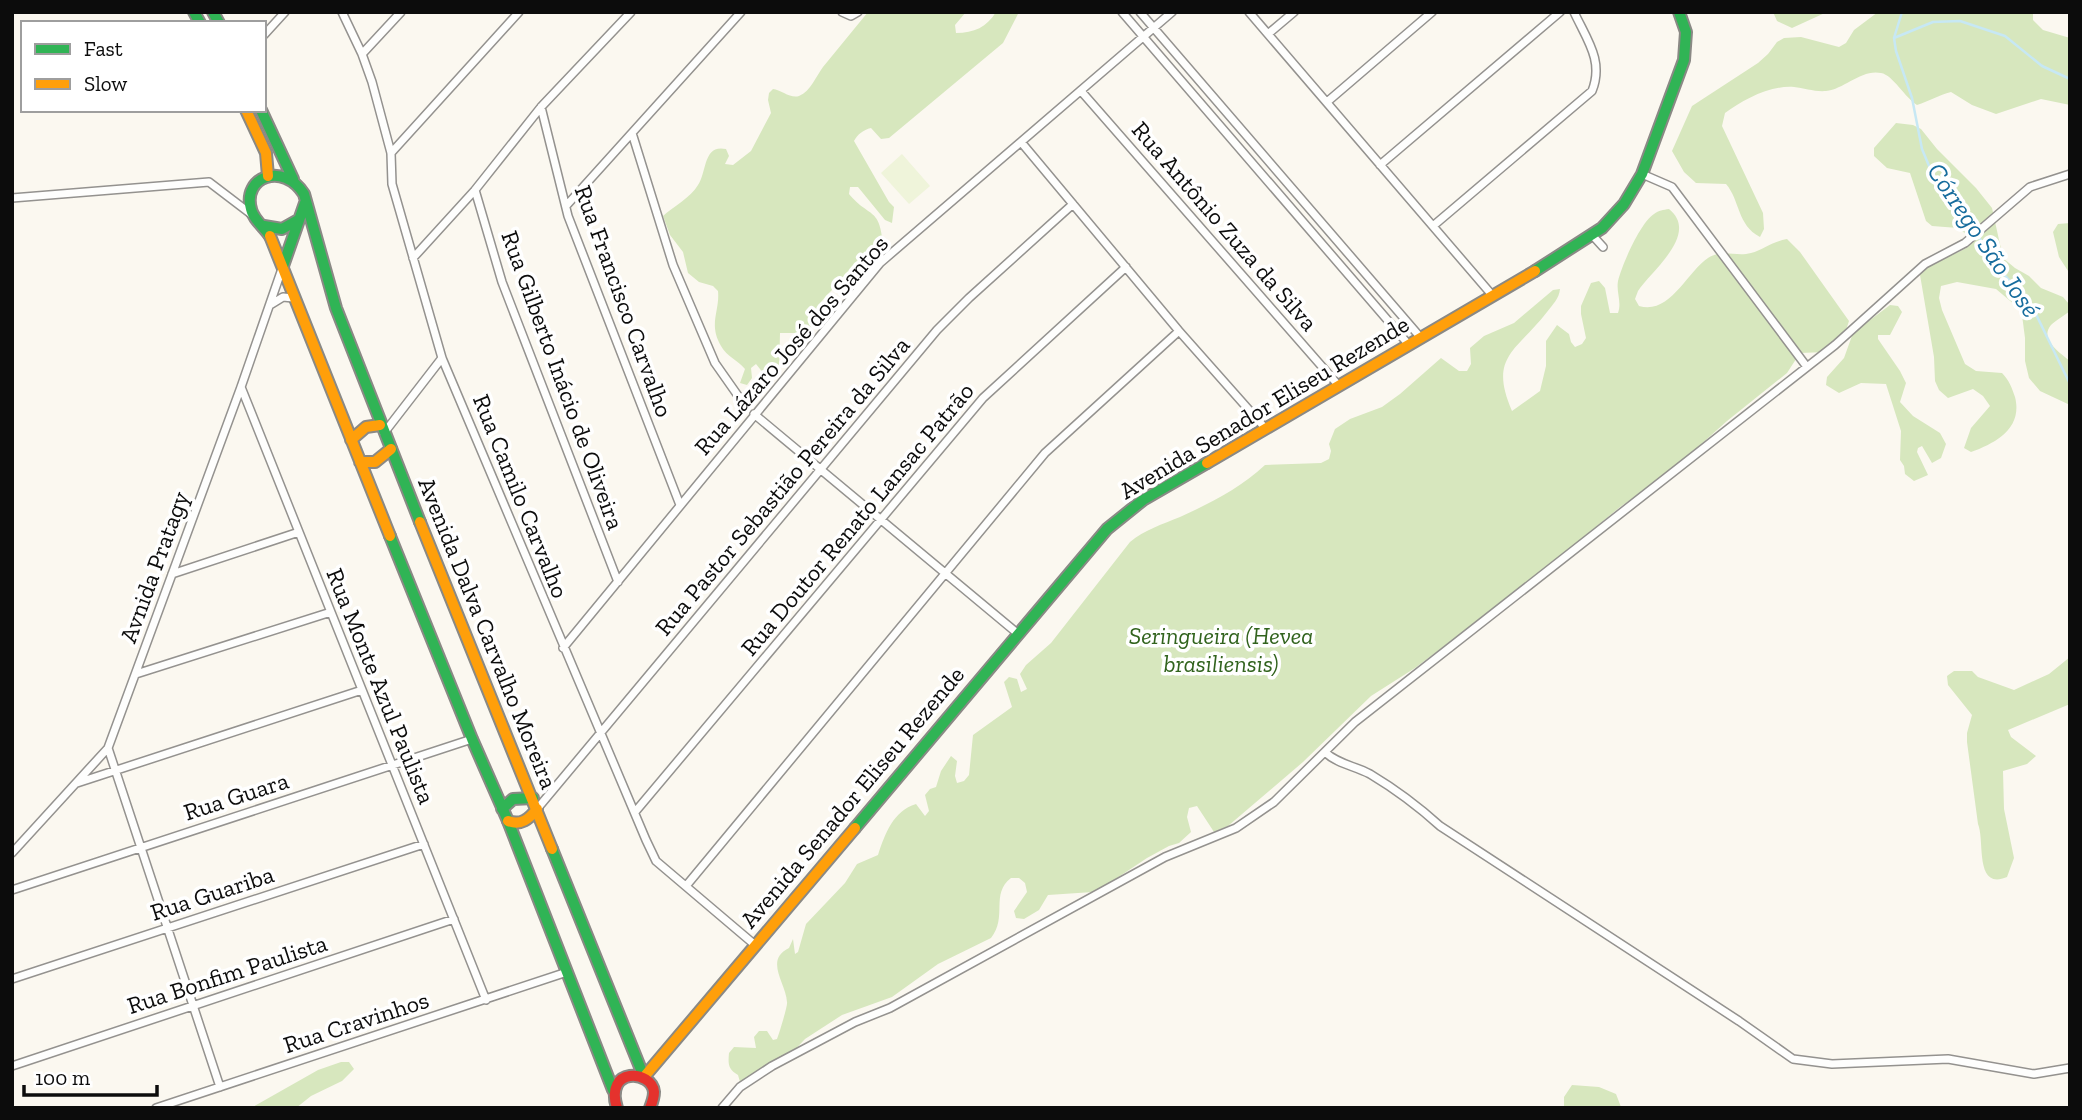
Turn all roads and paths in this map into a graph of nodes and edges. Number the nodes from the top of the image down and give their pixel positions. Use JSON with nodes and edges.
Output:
{"nodes":[{"id":1,"x":285,"y":12,"type":"edge"},
{"id":2,"x":342,"y":12,"type":"edge"},
{"id":3,"x":401,"y":12,"type":"edge"},
{"id":4,"x":519,"y":12,"type":"edge"},
{"id":5,"x":631,"y":12,"type":"edge"},
{"id":6,"x":741,"y":12,"type":"edge"},
{"id":7,"x":842,"y":12,"type":"edge"},
{"id":8,"x":1122,"y":12,"type":"edge"},
{"id":9,"x":1140,"y":12,"type":"edge"},
{"id":10,"x":1172,"y":12,"type":"edge"},
{"id":11,"x":1249,"y":12,"type":"edge"},
{"id":12,"x":1294,"y":12,"type":"edge"},
{"id":13,"x":1432,"y":12,"type":"edge"},
{"id":14,"x":1560,"y":12,"type":"edge"},
{"id":15,"x":1574,"y":12,"type":"edge"},
{"id":16,"x":1679,"y":12,"type":"edge"},
{"id":17,"x":855,"y":14,"type":"edge"},
{"id":18,"x":1154,"y":28,"type":"junction"},
{"id":19,"x":266,"y":33,"type":"edge"},
{"id":20,"x":1268,"y":34,"type":"junction"},
{"id":21,"x":1143,"y":37,"type":"junction"},
{"id":22,"x":362,"y":54,"type":"junction"},
{"id":23,"x":1081,"y":90,"type":"junction"},
{"id":24,"x":1326,"y":102,"type":"junction"},
{"id":25,"x":541,"y":107,"type":"junction"},
{"id":26,"x":247,"y":112,"type":"edge"},
{"id":27,"x":262,"y":112,"type":"edge"},
{"id":28,"x":632,"y":133,"type":"junction"},
{"id":29,"x":1021,"y":142,"type":"junction"},
{"id":30,"x":391,"y":153,"type":"junction"},
{"id":31,"x":1380,"y":165,"type":"junction"},
{"id":32,"x":1642,"y":174,"type":"junction"},
{"id":33,"x":2070,"y":174,"type":"edge"},
{"id":34,"x":268,"y":176,"type":"junction"},
{"id":35,"x":293,"y":179,"type":"junction"},
{"id":36,"x":475,"y":190,"type":"junction"},
{"id":37,"x":12,"y":198,"type":"edge"},
{"id":38,"x":305,"y":200,"type":"junction"},
{"id":39,"x":1073,"y":204,"type":"junction"},
{"id":40,"x":566,"y":206,"type":"junction"},
{"id":41,"x":254,"y":217,"type":"junction"},
{"id":42,"x":298,"y":220,"type":"junction"},
{"id":43,"x":264,"y":226,"type":"junction"},
{"id":44,"x":1433,"y":226,"type":"junction"},
{"id":45,"x":1592,"y":236,"type":"junction"},
{"id":46,"x":1603,"y":247,"type":"dead end"},
{"id":47,"x":413,"y":258,"type":"junction"},
{"id":48,"x":283,"y":266,"type":"junction"},
{"id":49,"x":1126,"y":267,"type":"junction"},
{"id":50,"x":1492,"y":295,"type":"junction"},
{"id":51,"x":293,"y":298,"type":"junction"},
{"id":52,"x":270,"y":306,"type":"junction"},
{"id":53,"x":1180,"y":331,"type":"junction"},
{"id":54,"x":1421,"y":338,"type":"junction"},
{"id":55,"x":1409,"y":345,"type":"junction"},
{"id":56,"x":442,"y":358,"type":"junction"},
{"id":57,"x":1807,"y":367,"type":"junction"},
{"id":58,"x":1339,"y":386,"type":"junction"},
{"id":59,"x":241,"y":387,"type":"junction"},
{"id":60,"x":741,"y":400,"type":"dead end"},
{"id":61,"x":754,"y":414,"type":"junction"},
{"id":62,"x":1265,"y":428,"type":"junction"},
{"id":63,"x":382,"y":429,"type":"junction"},
{"id":64,"x":351,"y":440,"type":"junction"},
{"id":65,"x":391,"y":449,"type":"junction"},
{"id":66,"x":360,"y":462,"type":"junction"},
{"id":67,"x":821,"y":469,"type":"junction"},
{"id":68,"x":680,"y":505,"type":"junction"},
{"id":69,"x":881,"y":519,"type":"junction"},
{"id":70,"x":299,"y":532,"type":"junction"},
{"id":71,"x":172,"y":574,"type":"junction"},
{"id":72,"x":946,"y":575,"type":"junction"},
{"id":73,"x":618,"y":582,"type":"junction"},
{"id":74,"x":331,"y":612,"type":"junction"},
{"id":75,"x":1017,"y":633,"type":"junction"},
{"id":76,"x":563,"y":648,"type":"junction"},
{"id":77,"x":136,"y":674,"type":"junction"},
{"id":78,"x":362,"y":690,"type":"junction"},
{"id":79,"x":602,"y":733,"type":"junction"},
{"id":80,"x":472,"y":739,"type":"junction"},
{"id":81,"x":108,"y":748,"type":"junction"},
{"id":82,"x":1326,"y":753,"type":"junction"},
{"id":83,"x":392,"y":765,"type":"junction"},
{"id":84,"x":115,"y":771,"type":"junction"},
{"id":85,"x":77,"y":783,"type":"junction"},
{"id":86,"x":535,"y":803,"type":"junction"},
{"id":87,"x":502,"y":808,"type":"junction"},
{"id":88,"x":635,"y":813,"type":"junction"},
{"id":89,"x":508,"y":821,"type":"junction"},
{"id":90,"x":424,"y":844,"type":"junction"},
{"id":91,"x":141,"y":848,"type":"junction"},
{"id":92,"x":12,"y":853,"type":"edge"},
{"id":93,"x":686,"y":886,"type":"junction"},
{"id":94,"x":12,"y":890,"type":"edge"},
{"id":95,"x":454,"y":919,"type":"junction"},
{"id":96,"x":167,"y":928,"type":"junction"},
{"id":97,"x":755,"y":945,"type":"junction"},
{"id":98,"x":567,"y":972,"type":"junction"},
{"id":99,"x":12,"y":979,"type":"edge"},
{"id":100,"x":486,"y":1000,"type":"junction"},
{"id":101,"x":193,"y":1006,"type":"junction"},
{"id":102,"x":12,"y":1066,"type":"edge"},
{"id":103,"x":2070,"y":1068,"type":"edge"},
{"id":104,"x":644,"y":1077,"type":"junction"},
{"id":105,"x":220,"y":1087,"type":"junction"},
{"id":106,"x":613,"y":1090,"type":"junction"},
{"id":107,"x":156,"y":1108,"type":"edge"},
{"id":108,"x":617,"y":1108,"type":"edge"},
{"id":109,"x":650,"y":1108,"type":"edge"},
{"id":110,"x":722,"y":1108,"type":"edge"}],
"edges":[{"from":1,"to":19,"type":"street"},
{"from":2,"to":22,"type":"street","name":"Rua Camilo Carvalho"},
{"from":3,"to":22,"type":"street"},
{"from":4,"to":30,"type":"street"},
{"from":5,"to":25,"type":"street"},
{"from":6,"to":28,"type":"street"},
{"from":7,"to":17,"type":"street"},
{"from":8,"to":21,"type":"street"},
{"from":9,"to":18,"type":"street"},
{"from":10,"to":18,"type":"street","name":"Rua Lázaro José dos Santos"},
{"from":11,"to":20,"type":"street"},
{"from":12,"to":20,"type":"street"},
{"from":13,"to":24,"type":"street"},
{"from":14,"to":31,"type":"street"},
{"from":15,"to":44,"type":"street"},
{"from":16,"to":32,"type":"street","name":"Avenida Senador Eliseu Rezende"},
{"from":18,"to":21,"type":"street","name":"Rua Lázaro José dos Santos"},
{"from":18,"to":54,"type":"street"},
{"from":20,"to":24,"type":"street"},
{"from":21,"to":23,"type":"street","name":"Rua Lázaro José dos Santos"},
{"from":21,"to":55,"type":"street"},
{"from":22,"to":30,"type":"street","name":"Rua Camilo Carvalho"},
{"from":23,"to":29,"type":"street","name":"Rua Lázaro José dos Santos"},
{"from":23,"to":58,"type":"street","name":"Rua Antônio Zuza da Silva"},
{"from":24,"to":31,"type":"street"},
{"from":25,"to":36,"type":"street"},
{"from":25,"to":40,"type":"street","name":"Rua Francisco Carvalho"},
{"from":26,"to":34,"type":"street"},
{"from":27,"to":35,"type":"street"},
{"from":28,"to":40,"type":"street"},
{"from":28,"to":60,"type":"street"},
{"from":29,"to":39,"type":"street"},
{"from":29,"to":61,"type":"street","name":"Rua Lázaro José dos Santos"},
{"from":30,"to":47,"type":"street","name":"Rua Camilo Carvalho"},
{"from":31,"to":44,"type":"street"},
{"from":32,"to":45,"type":"street","name":"Avenida Senador Eliseu Rezende"},
{"from":32,"to":57,"type":"street"},
{"from":33,"to":57,"type":"street"},
{"from":34,"to":35,"type":"street"},
{"from":34,"to":41,"type":"street"},
{"from":35,"to":38,"type":"street"},
{"from":36,"to":47,"type":"street"},
{"from":36,"to":73,"type":"street","name":"Rua Gilberto Inácio de Oliveira"},
{"from":37,"to":41,"type":"street"},
{"from":38,"to":42,"type":"street"},
{"from":38,"to":63,"type":"street","name":"Avenida Dalva Carvalho Moreira"},
{"from":39,"to":49,"type":"street"},
{"from":39,"to":67,"type":"street","name":"Rua Pastor Sebastião Pereira da Silva"},
{"from":40,"to":68,"type":"street","name":"Rua Francisco Carvalho"},
{"from":41,"to":43,"type":"street"},
{"from":42,"to":43,"type":"street"},
{"from":42,"to":48,"type":"street"},
{"from":43,"to":48,"type":"street"},
{"from":44,"to":50,"type":"street"},
{"from":45,"to":46,"type":"street"},
{"from":45,"to":50,"type":"street","name":"Avenida Senador Eliseu Rezende"},
{"from":47,"to":56,"type":"street","name":"Rua Camilo Carvalho"},
{"from":48,"to":51,"type":"street"},
{"from":48,"to":52,"type":"street","name":"Avnida Pratagy"},
{"from":49,"to":53,"type":"street"},
{"from":49,"to":69,"type":"street","name":"Rua Doutor Renato Lansac Patrão"},
{"from":50,"to":54,"type":"street","name":"Avenida Senador Eliseu Rezende"},
{"from":51,"to":52,"type":"street"},
{"from":51,"to":64,"type":"street"},
{"from":52,"to":59,"type":"street","name":"Avnida Pratagy"},
{"from":53,"to":62,"type":"street"},
{"from":53,"to":72,"type":"street"},
{"from":54,"to":55,"type":"street","name":"Avenida Senador Eliseu Rezende"},
{"from":55,"to":58,"type":"street","name":"Avenida Senador Eliseu Rezende"},
{"from":56,"to":63,"type":"street"},
{"from":56,"to":76,"type":"street","name":"Rua Camilo Carvalho"},
{"from":57,"to":82,"type":"street"},
{"from":58,"to":62,"type":"street","name":"Avenida Senador Eliseu Rezende"},
{"from":59,"to":70,"type":"street","name":"Rua Monte Azul Paulista"},
{"from":59,"to":71,"type":"street","name":"Avnida Pratagy"},
{"from":61,"to":67,"type":"street"},
{"from":61,"to":68,"type":"street","name":"Rua Lázaro José dos Santos"},
{"from":62,"to":75,"type":"street","name":"Avenida Senador Eliseu Rezende"},
{"from":63,"to":64,"type":"street"},
{"from":63,"to":65,"type":"street","name":"Avenida Dalva Carvalho Moreira"},
{"from":64,"to":66,"type":"street"},
{"from":65,"to":66,"type":"street"},
{"from":65,"to":86,"type":"street","name":"Avenida Dalva Carvalho Moreira"},
{"from":66,"to":80,"type":"street"},
{"from":67,"to":69,"type":"street"},
{"from":67,"to":79,"type":"street","name":"Rua Pastor Sebastião Pereira da Silva"},
{"from":68,"to":73,"type":"street","name":"Rua Lázaro José dos Santos"},
{"from":69,"to":72,"type":"street"},
{"from":69,"to":88,"type":"street","name":"Rua Doutor Renato Lansac Patrão"},
{"from":70,"to":71,"type":"street"},
{"from":70,"to":74,"type":"street","name":"Rua Monte Azul Paulista"},
{"from":71,"to":77,"type":"street","name":"Avnida Pratagy"},
{"from":72,"to":75,"type":"street"},
{"from":72,"to":93,"type":"street"},
{"from":73,"to":76,"type":"street","name":"Rua Lázaro José dos Santos"},
{"from":74,"to":77,"type":"street"},
{"from":74,"to":78,"type":"street","name":"Rua Monte Azul Paulista"},
{"from":75,"to":97,"type":"street","name":"Avenida Senador Eliseu Rezende"},
{"from":76,"to":79,"type":"street","name":"Rua Camilo Carvalho"},
{"from":77,"to":81,"type":"street","name":"Avnida Pratagy"},
{"from":78,"to":83,"type":"street","name":"Rua Monte Azul Paulista"},
{"from":78,"to":84,"type":"street"},
{"from":79,"to":86,"type":"street","name":"Rua Pastor Sebastião Pereira da Silva"},
{"from":79,"to":88,"type":"street","name":"Rua Camilo Carvalho"},
{"from":80,"to":83,"type":"street","name":"Rua Guara"},
{"from":80,"to":87,"type":"street"},
{"from":81,"to":84,"type":"street"},
{"from":81,"to":85,"type":"street","name":"Avnida Pratagy"},
{"from":82,"to":103,"type":"street"},
{"from":82,"to":110,"type":"street"},
{"from":83,"to":90,"type":"street","name":"Rua Monte Azul Paulista"},
{"from":83,"to":91,"type":"street","name":"Rua Guara"},
{"from":84,"to":85,"type":"street"},
{"from":84,"to":91,"type":"street"},
{"from":85,"to":92,"type":"street","name":"Avnida Pratagy"},
{"from":86,"to":87,"type":"street"},
{"from":86,"to":89,"type":"street"},
{"from":86,"to":104,"type":"street","name":"Avenida Dalva Carvalho Moreira"},
{"from":87,"to":89,"type":"street"},
{"from":88,"to":93,"type":"street","name":"Rua Camilo Carvalho"},
{"from":89,"to":98,"type":"street"},
{"from":90,"to":95,"type":"street","name":"Rua Monte Azul Paulista"},
{"from":90,"to":96,"type":"street","name":"Rua Guariba"},
{"from":91,"to":94,"type":"street","name":"Rua Guara"},
{"from":91,"to":96,"type":"street"},
{"from":93,"to":97,"type":"street","name":"Rua Camilo Carvalho"},
{"from":95,"to":100,"type":"street","name":"Rua Monte Azul Paulista"},
{"from":95,"to":101,"type":"street","name":"Rua Bonfim Paulista"},
{"from":96,"to":99,"type":"street","name":"Rua Guariba"},
{"from":96,"to":101,"type":"street"},
{"from":97,"to":104,"type":"street","name":"Avenida Senador Eliseu Rezende"},
{"from":98,"to":100,"type":"street","name":"Rua Cravinhos"},
{"from":98,"to":106,"type":"street"},
{"from":100,"to":105,"type":"street","name":"Rua Cravinhos"},
{"from":101,"to":102,"type":"street","name":"Rua Bonfim Paulista"},
{"from":101,"to":105,"type":"street"},
{"from":104,"to":106,"type":"street"},
{"from":104,"to":109,"type":"street","name":"Avenida Dalva Carvalho Moreira"},
{"from":105,"to":107,"type":"street","name":"Rua Cravinhos"},
{"from":106,"to":108,"type":"street"}]}
